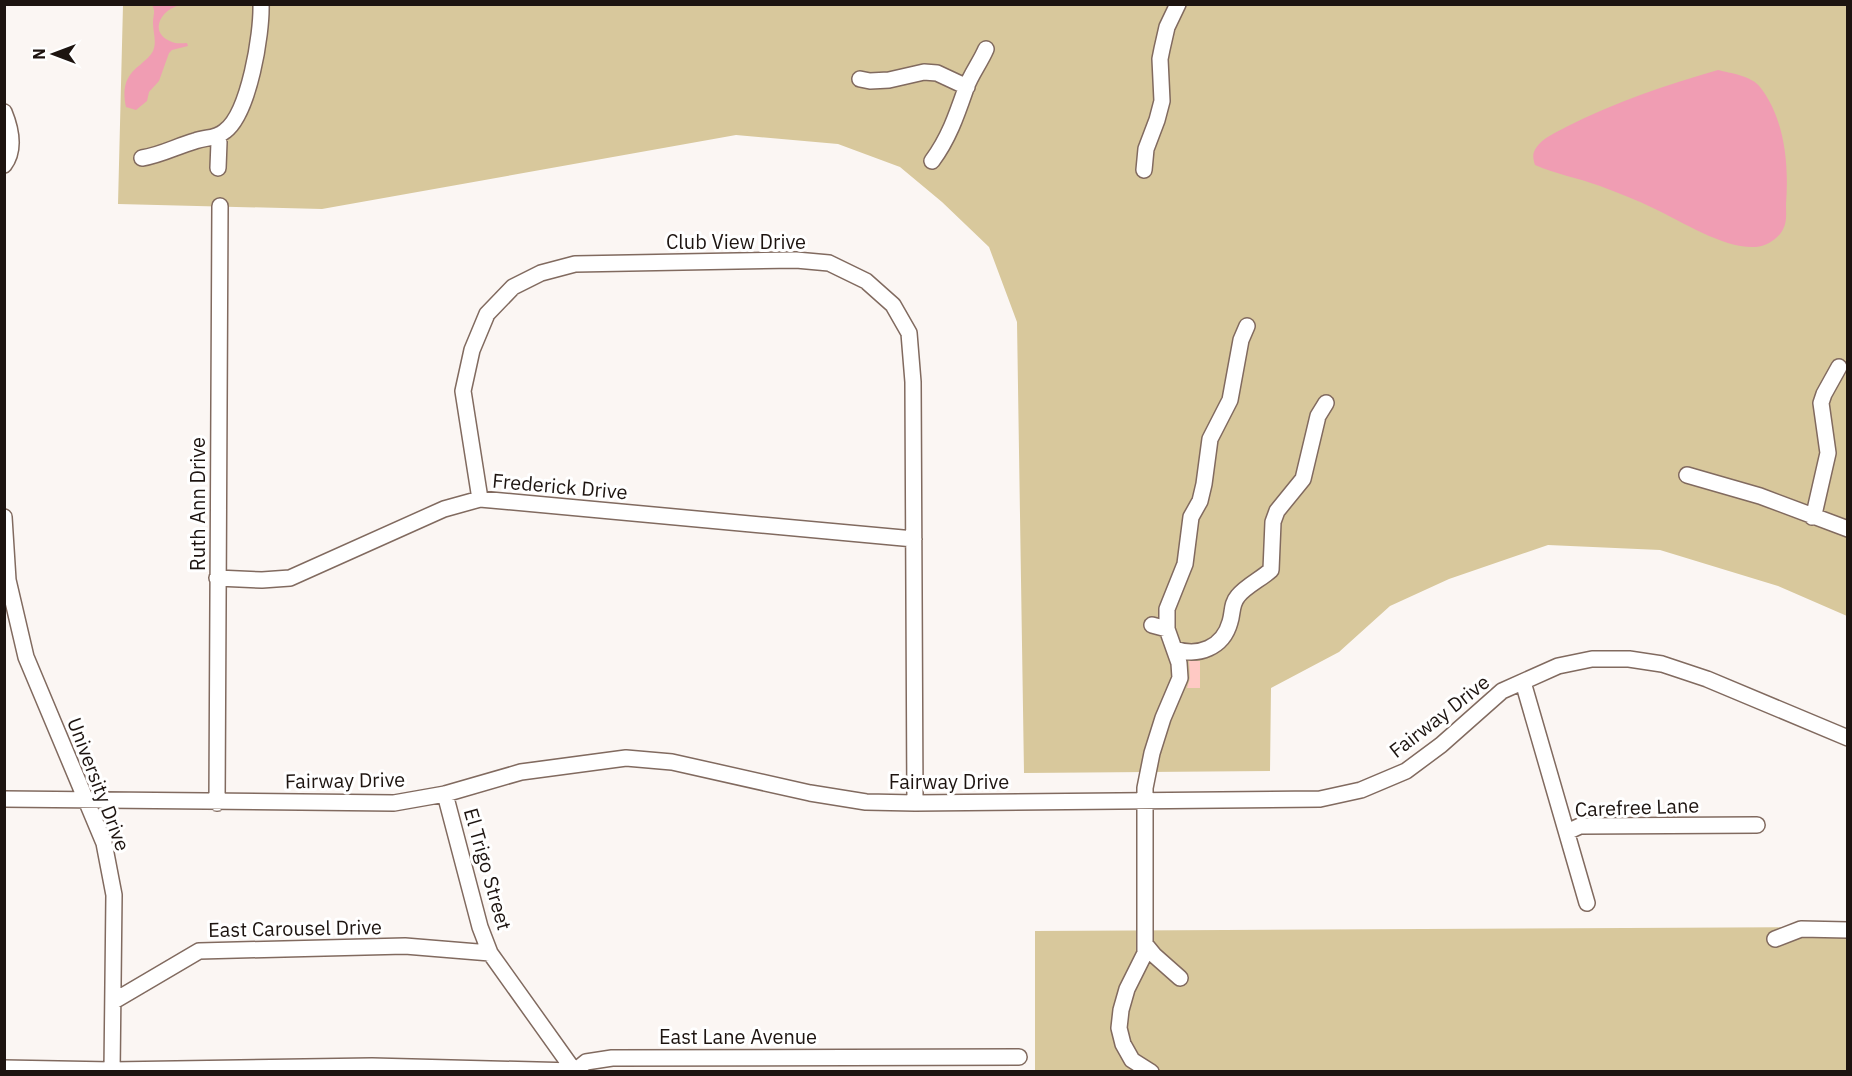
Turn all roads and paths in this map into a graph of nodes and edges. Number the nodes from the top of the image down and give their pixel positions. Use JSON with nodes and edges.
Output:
{"nodes":[{"id":1,"x":261,"y":4,"type":"edge"},
{"id":2,"x":1178,"y":4,"type":"edge"},
{"id":3,"x":986,"y":49,"type":"dead end"},
{"id":4,"x":860,"y":79,"type":"dead end"},
{"id":5,"x":967,"y":87,"type":"junction"},
{"id":6,"x":4,"y":112,"type":"edge"},
{"id":7,"x":242,"y":134,"type":"dead end"},
{"id":8,"x":217,"y":136,"type":"junction"},
{"id":9,"x":142,"y":158,"type":"dead end"},
{"id":10,"x":932,"y":161,"type":"dead end"},
{"id":11,"x":4,"y":165,"type":"edge"},
{"id":12,"x":218,"y":168,"type":"dead end"},
{"id":13,"x":1144,"y":170,"type":"dead end"},
{"id":14,"x":220,"y":206,"type":"dead end"},
{"id":15,"x":1247,"y":326,"type":"dead end"},
{"id":16,"x":1839,"y":367,"type":"dead end"},
{"id":17,"x":1326,"y":403,"type":"dead end"},
{"id":18,"x":1687,"y":476,"type":"dead end"},
{"id":19,"x":480,"y":499,"type":"junction"},
{"id":20,"x":4,"y":517,"type":"edge"},
{"id":21,"x":1812,"y":517,"type":"junction"},
{"id":22,"x":1848,"y":529,"type":"edge"},
{"id":23,"x":914,"y":539,"type":"junction"},
{"id":24,"x":6,"y":558,"type":"edge"},
{"id":25,"x":218,"y":578,"type":"junction"},
{"id":26,"x":1152,"y":625,"type":"dead end"},
{"id":27,"x":1167,"y":629,"type":"junction"},
{"id":28,"x":1175,"y":649,"type":"junction"},
{"id":29,"x":1522,"y":682,"type":"junction"},
{"id":30,"x":1848,"y":738,"type":"edge"},
{"id":31,"x":445,"y":794,"type":"junction"},
{"id":32,"x":85,"y":799,"type":"junction"},
{"id":33,"x":4,"y":800,"type":"edge"},
{"id":34,"x":1145,"y":800,"type":"junction"},
{"id":35,"x":217,"y":803,"type":"junction"},
{"id":36,"x":915,"y":803,"type":"junction"},
{"id":37,"x":1756,"y":825,"type":"dead end"},
{"id":38,"x":1567,"y":832,"type":"junction"},
{"id":39,"x":1587,"y":903,"type":"dead end"},
{"id":40,"x":1848,"y":930,"type":"edge"},
{"id":41,"x":1775,"y":939,"type":"dead end"},
{"id":42,"x":1144,"y":944,"type":"junction"},
{"id":43,"x":490,"y":953,"type":"junction"},
{"id":44,"x":1180,"y":978,"type":"dead end"},
{"id":45,"x":114,"y":1001,"type":"junction"},
{"id":46,"x":1019,"y":1057,"type":"dead end"},
{"id":47,"x":905,"y":1064,"type":"edge"},
{"id":48,"x":4,"y":1068,"type":"edge"},
{"id":49,"x":112,"y":1071,"type":"edge"},
{"id":50,"x":575,"y":1071,"type":"edge"},
{"id":51,"x":1151,"y":1071,"type":"edge"}],
"edges":[{"from":1,"to":8,"type":"street"},
{"from":2,"to":13,"type":"street"},
{"from":3,"to":5,"type":"street"},
{"from":4,"to":5,"type":"street"},
{"from":5,"to":10,"type":"street"},
{"from":6,"to":11,"type":"street"},
{"from":7,"to":8,"type":"street"},
{"from":8,"to":9,"type":"street"},
{"from":8,"to":12,"type":"street"},
{"from":14,"to":25,"type":"street","name":"Ruth Ann Drive"},
{"from":15,"to":27,"type":"street"},
{"from":16,"to":21,"type":"street"},
{"from":17,"to":28,"type":"street"},
{"from":18,"to":21,"type":"street"},
{"from":19,"to":23,"type":"street","name":"Frederick Drive"},
{"from":19,"to":23,"type":"street","name":"Club View Drive"},
{"from":19,"to":25,"type":"street","name":"Frederick Drive"},
{"from":20,"to":24,"type":"street","name":"University Drive"},
{"from":21,"to":22,"type":"street"},
{"from":23,"to":36,"type":"street","name":"Club View Drive"},
{"from":24,"to":32,"type":"street","name":"University Drive"},
{"from":25,"to":35,"type":"street","name":"Ruth Ann Drive"},
{"from":26,"to":27,"type":"street"},
{"from":27,"to":28,"type":"street"},
{"from":28,"to":34,"type":"street"},
{"from":29,"to":30,"type":"street","name":"Fairway Drive"},
{"from":29,"to":34,"type":"street","name":"Fairway Drive"},
{"from":29,"to":38,"type":"street","name":"Carefree Lane"},
{"from":31,"to":35,"type":"street","name":"Fairway Drive"},
{"from":31,"to":36,"type":"street","name":"Fairway Drive"},
{"from":31,"to":43,"type":"street","name":"El Trigo Street"},
{"from":32,"to":33,"type":"street","name":"Fairway Drive"},
{"from":32,"to":35,"type":"street","name":"Fairway Drive"},
{"from":32,"to":45,"type":"street","name":"University Drive"},
{"from":34,"to":36,"type":"street","name":"Fairway Drive"},
{"from":34,"to":42,"type":"street"},
{"from":37,"to":38,"type":"street","name":"Carefree Lane"},
{"from":38,"to":39,"type":"street"},
{"from":40,"to":41,"type":"street"},
{"from":42,"to":44,"type":"street"},
{"from":42,"to":51,"type":"street"},
{"from":43,"to":45,"type":"street","name":"East Carousel Drive"},
{"from":43,"to":50,"type":"street","name":"El Trigo Street"},
{"from":45,"to":49,"type":"street","name":"University Drive"},
{"from":46,"to":47,"type":"street","name":"East Lane Avenue"},
{"from":47,"to":50,"type":"street","name":"East Lane Avenue"},
{"from":48,"to":49,"type":"street"},
{"from":49,"to":50,"type":"street"}]}
